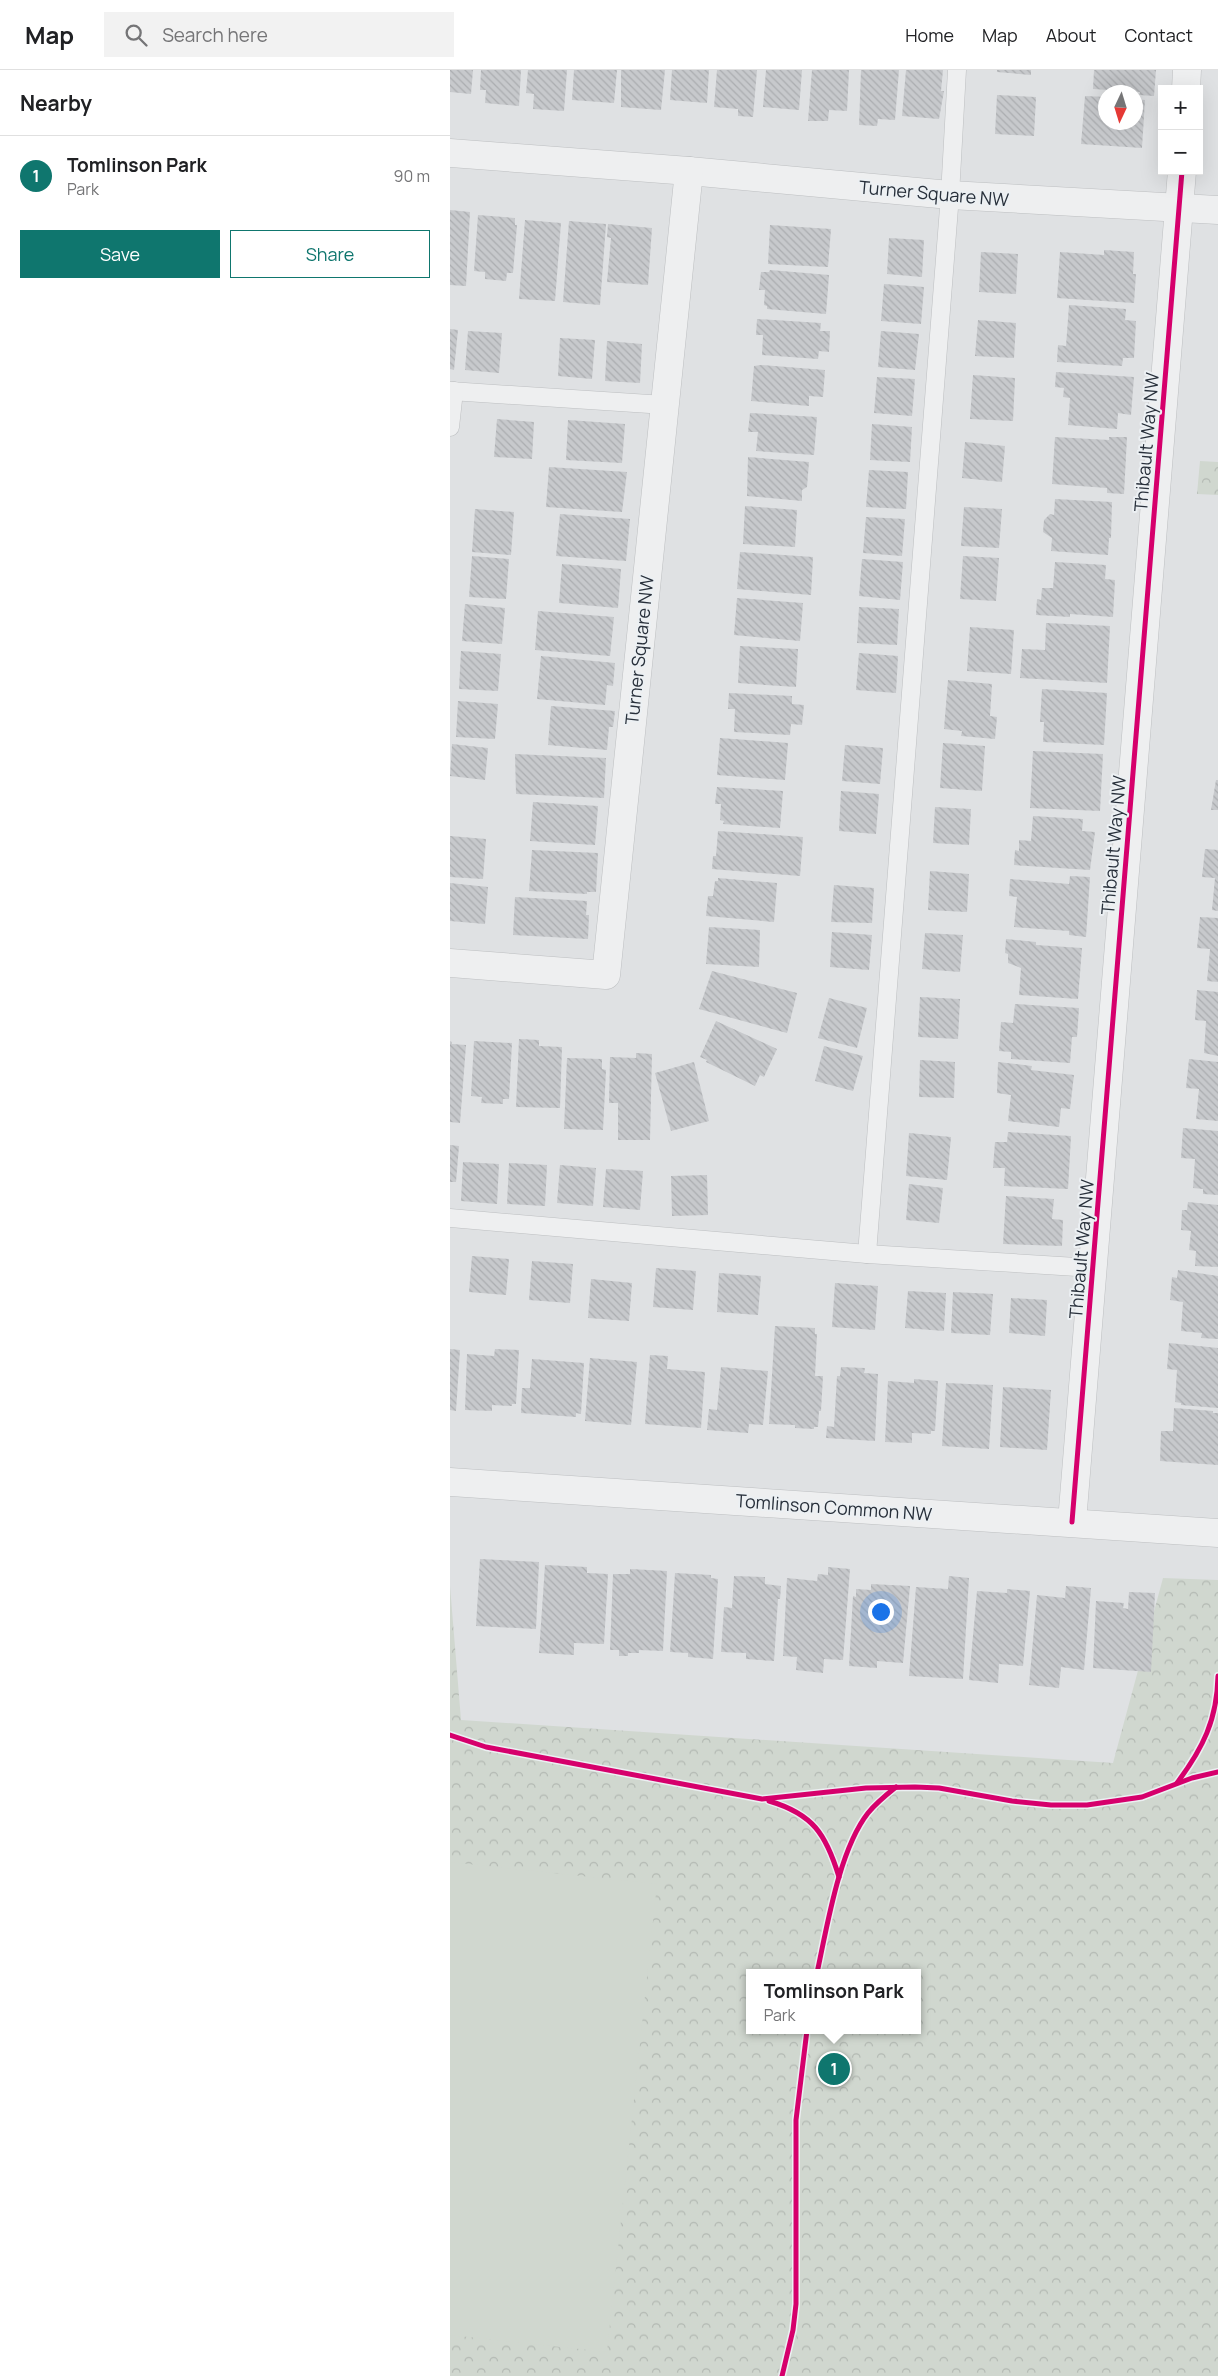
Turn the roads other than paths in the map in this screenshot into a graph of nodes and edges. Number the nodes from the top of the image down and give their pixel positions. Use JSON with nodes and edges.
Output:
{"nodes":[{"id":1,"x":957,"y":70,"type":"edge"},
{"id":2,"x":1187,"y":70,"type":"edge"},
{"id":3,"x":1186,"y":85,"type":"edge"},
{"id":4,"x":450,"y":153,"type":"edge"},
{"id":5,"x":689,"y":170,"type":"junction"},
{"id":6,"x":1182,"y":175,"type":"edge"},
{"id":7,"x":950,"y":195,"type":"junction"},
{"id":8,"x":1180,"y":210,"type":"junction"},
{"id":9,"x":1218,"y":210,"type":"edge"},
{"id":10,"x":452,"y":391,"type":"edge"},
{"id":11,"x":665,"y":404,"type":"junction"},
{"id":12,"x":450,"y":427,"type":"edge"},
{"id":13,"x":450,"y":963,"type":"edge"},
{"id":14,"x":450,"y":1218,"type":"edge"},
{"id":15,"x":867,"y":1254,"type":"junction"},
{"id":16,"x":1093,"y":1268,"type":"junction"},
{"id":17,"x":450,"y":1482,"type":"edge"},
{"id":18,"x":1072,"y":1522,"type":"junction"},
{"id":19,"x":1218,"y":1533,"type":"edge"}],
"edges":[{"from":1,"to":7,"type":"lane"},
{"from":2,"to":3,"type":"street"},
{"from":4,"to":5,"type":"street","name":"Turner Square NW"},
{"from":5,"to":7,"type":"street","name":"Turner Square NW"},
{"from":5,"to":11,"type":"street","name":"Turner Square NW"},
{"from":6,"to":8,"type":"street","name":"Thibault Way NW"},
{"from":7,"to":8,"type":"street","name":"Turner Square NW"},
{"from":7,"to":15,"type":"lane"},
{"from":8,"to":9,"type":"street","name":"Turner Square NW"},
{"from":8,"to":16,"type":"street","name":"Thibault Way NW"},
{"from":10,"to":11,"type":"lane"},
{"from":10,"to":12,"type":"lane"},
{"from":11,"to":13,"type":"street","name":"Turner Square NW"},
{"from":14,"to":15,"type":"lane"},
{"from":15,"to":16,"type":"lane"},
{"from":16,"to":18,"type":"street","name":"Thibault Way NW"},
{"from":17,"to":18,"type":"street","name":"Tomlinson Common NW"},
{"from":18,"to":19,"type":"street","name":"Tomlinson Common NW"}]}
